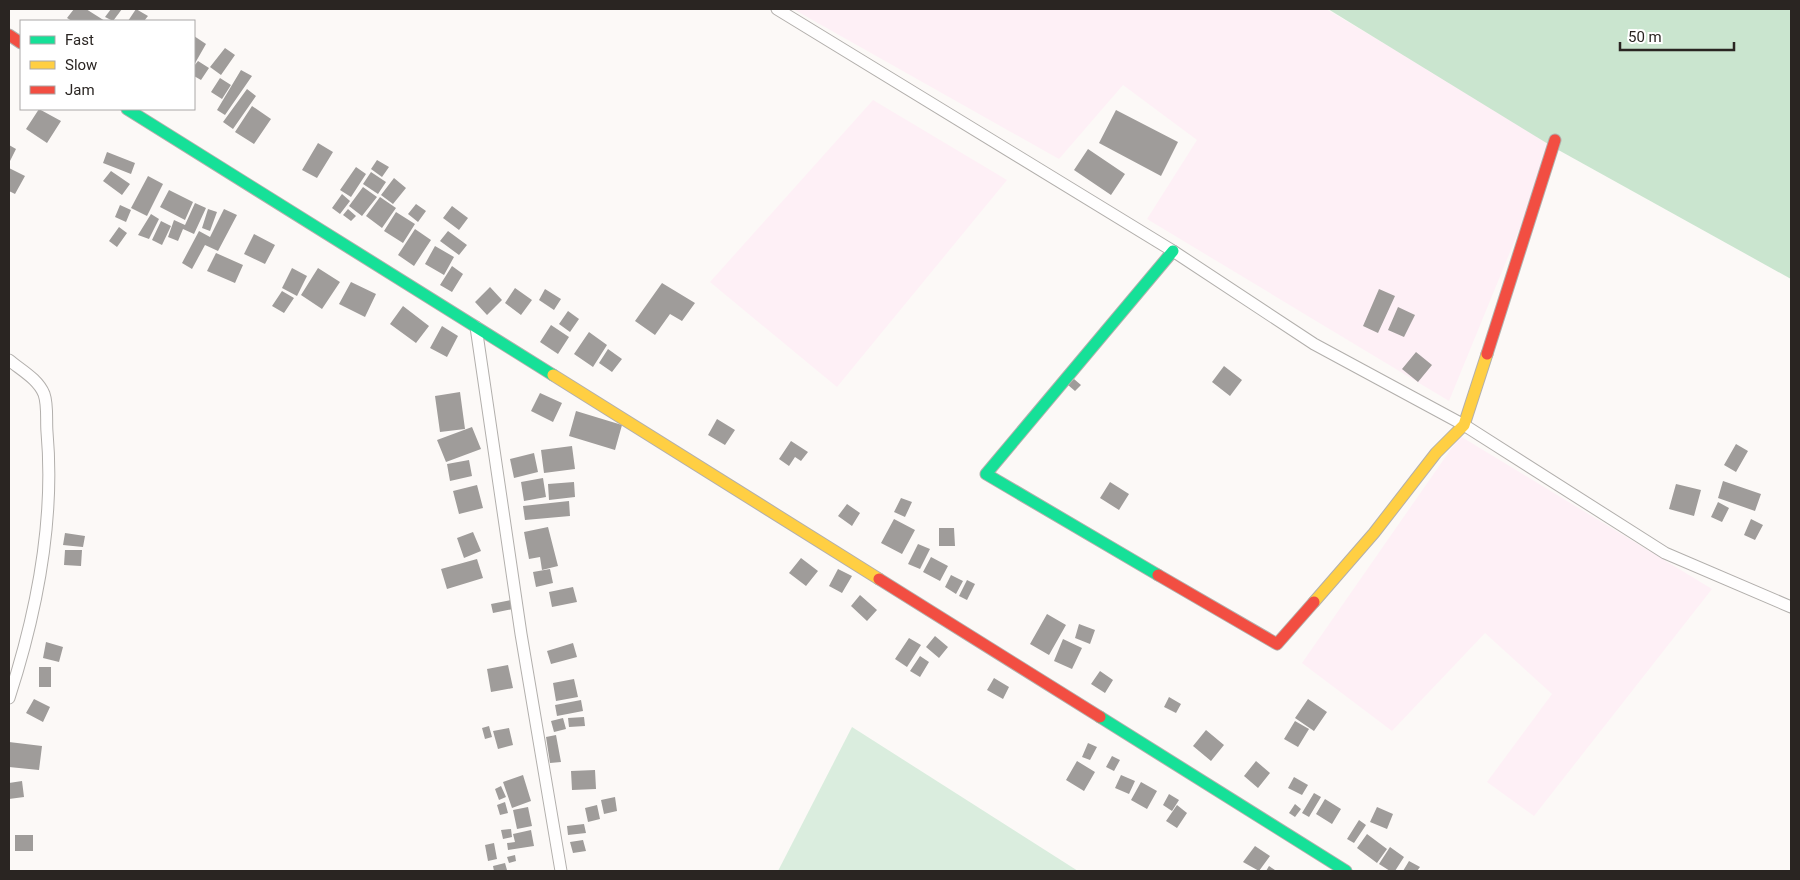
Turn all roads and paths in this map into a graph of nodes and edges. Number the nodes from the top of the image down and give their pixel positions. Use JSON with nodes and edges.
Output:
{"nodes":[{"id":1,"x":777,"y":9,"type":"edge"},
{"id":2,"x":9,"y":35,"type":"edge"},
{"id":3,"x":20,"y":42,"type":"edge"},
{"id":4,"x":129,"y":110,"type":"edge"},
{"id":5,"x":1556,"y":140,"type":"dead end"},
{"id":6,"x":1173,"y":251,"type":"junction"},
{"id":7,"x":476,"y":327,"type":"junction"},
{"id":8,"x":9,"y":360,"type":"edge"},
{"id":9,"x":1464,"y":425,"type":"junction"},
{"id":10,"x":1791,"y":607,"type":"edge"},
{"id":11,"x":9,"y":698,"type":"edge"},
{"id":12,"x":561,"y":871,"type":"edge"},
{"id":13,"x":1346,"y":871,"type":"edge"}],
"edges":[{"from":1,"to":6,"type":"street"},
{"from":2,"to":3,"type":"main road"},
{"from":4,"to":7,"type":"main road"},
{"from":5,"to":9,"type":"main road"},
{"from":6,"to":9,"type":"street"},
{"from":6,"to":9,"type":"main road"},
{"from":7,"to":12,"type":"street"},
{"from":7,"to":13,"type":"main road"},
{"from":8,"to":11,"type":"street"},
{"from":9,"to":10,"type":"street"}]}
